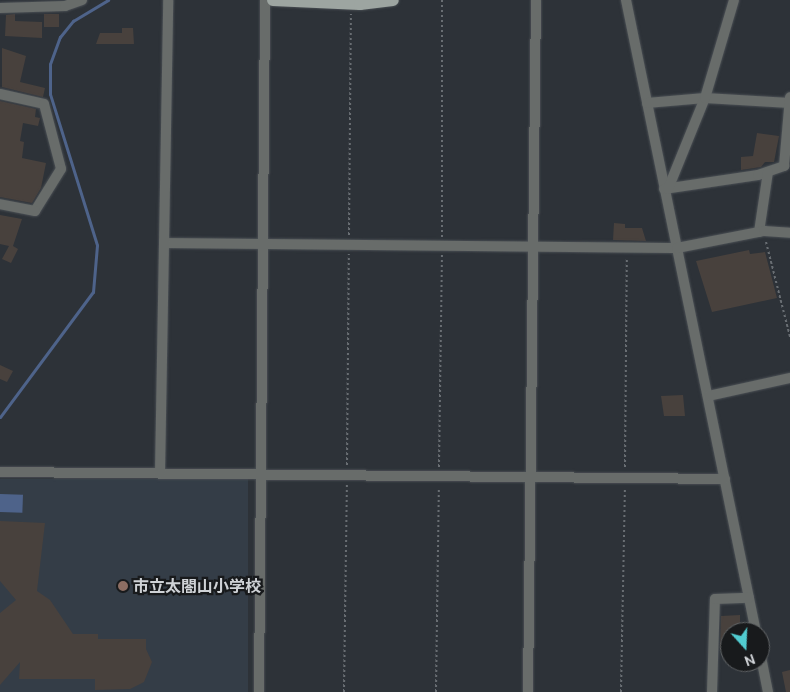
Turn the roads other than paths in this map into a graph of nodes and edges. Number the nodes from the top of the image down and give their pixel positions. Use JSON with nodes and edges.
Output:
{"nodes":[{"id":1,"x":82,"y":0,"type":"edge"},
{"id":2,"x":168,"y":0,"type":"edge"},
{"id":3,"x":265,"y":0,"type":"edge"},
{"id":4,"x":273,"y":0,"type":"edge"},
{"id":5,"x":394,"y":0,"type":"edge"},
{"id":6,"x":536,"y":0,"type":"edge"},
{"id":7,"x":626,"y":0,"type":"edge"},
{"id":8,"x":734,"y":0,"type":"edge"},
{"id":9,"x":347,"y":3,"type":"edge"},
{"id":10,"x":0,"y":8,"type":"edge"},
{"id":11,"x":0,"y":94,"type":"edge"},
{"id":12,"x":705,"y":98,"type":"junction"},
{"id":13,"x":790,"y":101,"type":"edge"},
{"id":14,"x":647,"y":103,"type":"junction"},
{"id":15,"x":768,"y":172,"type":"junction"},
{"id":16,"x":666,"y":189,"type":"junction"},
{"id":17,"x":0,"y":204,"type":"edge"},
{"id":18,"x":761,"y":231,"type":"junction"},
{"id":19,"x":790,"y":233,"type":"edge"},
{"id":20,"x":164,"y":243,"type":"junction"},
{"id":21,"x":264,"y":244,"type":"junction"},
{"id":22,"x":532,"y":247,"type":"junction"},
{"id":23,"x":677,"y":248,"type":"junction"},
{"id":24,"x":790,"y":378,"type":"edge"},
{"id":25,"x":708,"y":396,"type":"junction"},
{"id":26,"x":0,"y":472,"type":"edge"},
{"id":27,"x":160,"y":474,"type":"junction"},
{"id":28,"x":262,"y":474,"type":"junction"},
{"id":29,"x":530,"y":476,"type":"junction"},
{"id":30,"x":725,"y":479,"type":"junction"},
{"id":31,"x":749,"y":598,"type":"junction"},
{"id":32,"x":754,"y":622,"type":"edge"},
{"id":33,"x":764,"y":672,"type":"edge"},
{"id":34,"x":259,"y":692,"type":"edge"},
{"id":35,"x":528,"y":692,"type":"edge"},
{"id":36,"x":712,"y":692,"type":"edge"},
{"id":37,"x":768,"y":692,"type":"edge"}],
"edges":[{"from":1,"to":10,"type":"street"},
{"from":2,"to":20,"type":"street"},
{"from":3,"to":21,"type":"street"},
{"from":4,"to":9,"type":"main road"},
{"from":5,"to":9,"type":"main road"},
{"from":6,"to":22,"type":"street"},
{"from":7,"to":14,"type":"street"},
{"from":8,"to":12,"type":"street"},
{"from":11,"to":17,"type":"street"},
{"from":12,"to":13,"type":"street"},
{"from":12,"to":14,"type":"street"},
{"from":12,"to":16,"type":"street"},
{"from":13,"to":15,"type":"street"},
{"from":14,"to":16,"type":"street"},
{"from":15,"to":16,"type":"street"},
{"from":15,"to":18,"type":"street"},
{"from":16,"to":23,"type":"street"},
{"from":18,"to":19,"type":"street"},
{"from":18,"to":23,"type":"street"},
{"from":20,"to":21,"type":"street"},
{"from":20,"to":27,"type":"street"},
{"from":21,"to":22,"type":"street"},
{"from":21,"to":28,"type":"street"},
{"from":22,"to":23,"type":"street"},
{"from":22,"to":29,"type":"street"},
{"from":23,"to":25,"type":"street"},
{"from":24,"to":25,"type":"street"},
{"from":25,"to":30,"type":"street"},
{"from":26,"to":27,"type":"street"},
{"from":27,"to":28,"type":"street"},
{"from":28,"to":29,"type":"street"},
{"from":28,"to":34,"type":"street"},
{"from":29,"to":30,"type":"street"},
{"from":29,"to":35,"type":"street"},
{"from":30,"to":31,"type":"street"},
{"from":31,"to":32,"type":"street"},
{"from":31,"to":36,"type":"street"},
{"from":33,"to":37,"type":"street"}]}
